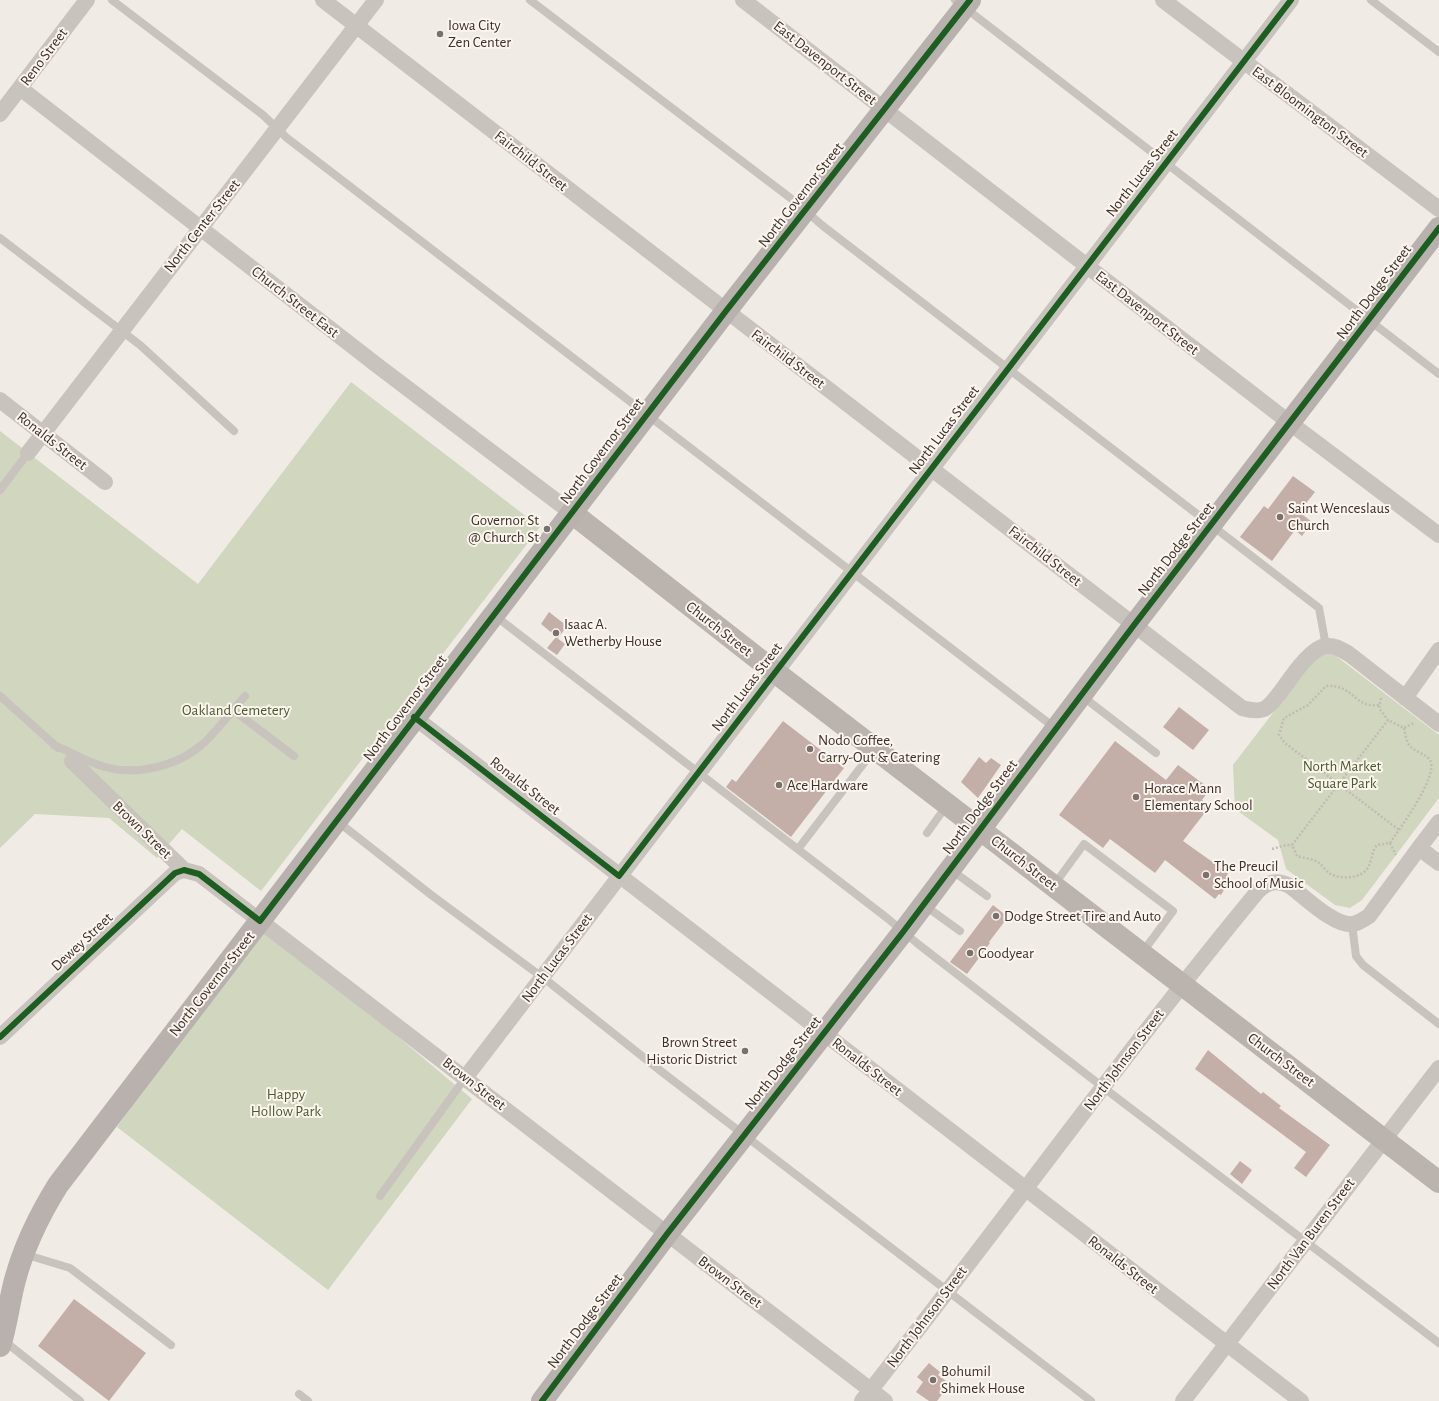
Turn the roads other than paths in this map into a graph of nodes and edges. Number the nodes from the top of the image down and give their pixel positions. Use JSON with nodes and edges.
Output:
{"nodes":[{"id":1,"x":87,"y":0,"type":"edge"},
{"id":2,"x":112,"y":0,"type":"edge"},
{"id":3,"x":323,"y":0,"type":"edge"},
{"id":4,"x":376,"y":0,"type":"edge"},
{"id":5,"x":530,"y":0,"type":"edge"},
{"id":6,"x":744,"y":0,"type":"edge"},
{"id":7,"x":1163,"y":0,"type":"edge"},
{"id":8,"x":1291,"y":0,"type":"edge"},
{"id":9,"x":1371,"y":0,"type":"edge"},
{"id":10,"x":963,"y":2,"type":"edge"},
{"id":11,"x":356,"y":26,"type":"junction"},
{"id":12,"x":1439,"y":52,"type":"edge"},
{"id":13,"x":1244,"y":62,"type":"junction"},
{"id":14,"x":20,"y":88,"type":"junction"},
{"id":15,"x":885,"y":109,"type":"junction"},
{"id":16,"x":0,"y":114,"type":"edge"},
{"id":17,"x":277,"y":129,"type":"junction"},
{"id":18,"x":1166,"y":163,"type":"junction"},
{"id":19,"x":1439,"y":208,"type":"edge"},
{"id":20,"x":805,"y":211,"type":"junction"},
{"id":21,"x":1439,"y":228,"type":"edge"},
{"id":22,"x":200,"y":229,"type":"junction"},
{"id":23,"x":0,"y":238,"type":"edge"},
{"id":24,"x":1086,"y":266,"type":"junction"},
{"id":25,"x":726,"y":312,"type":"junction"},
{"id":26,"x":1369,"y":320,"type":"junction"},
{"id":27,"x":122,"y":331,"type":"junction"},
{"id":28,"x":1008,"y":368,"type":"junction"},
{"id":29,"x":1439,"y":374,"type":"edge"},
{"id":30,"x":0,"y":400,"type":"edge"},
{"id":31,"x":647,"y":414,"type":"junction"},
{"id":32,"x":1290,"y":423,"type":"junction"},
{"id":33,"x":234,"y":431,"type":"dead end"},
{"id":34,"x":43,"y":433,"type":"junction"},
{"id":35,"x":28,"y":453,"type":"joint"},
{"id":36,"x":932,"y":467,"type":"junction"},
{"id":37,"x":105,"y":482,"type":"dead end"},
{"id":38,"x":0,"y":490,"type":"edge"},
{"id":39,"x":572,"y":512,"type":"junction"},
{"id":40,"x":1211,"y":525,"type":"junction"},
{"id":41,"x":1439,"y":536,"type":"edge"},
{"id":42,"x":852,"y":571,"type":"junction"},
{"id":43,"x":493,"y":615,"type":"junction"},
{"id":44,"x":1134,"y":625,"type":"junction"},
{"id":45,"x":1326,"y":646,"type":"junction"},
{"id":46,"x":1439,"y":650,"type":"edge"},
{"id":47,"x":775,"y":672,"type":"junction"},
{"id":48,"x":1081,"y":695,"type":"junction"},
{"id":49,"x":0,"y":696,"type":"edge"},
{"id":50,"x":245,"y":696,"type":"dead end"},
{"id":51,"x":1405,"y":698,"type":"junction"},
{"id":52,"x":233,"y":710,"type":"junction"},
{"id":53,"x":414,"y":717,"type":"junction"},
{"id":54,"x":1439,"y":724,"type":"edge"},
{"id":55,"x":1056,"y":728,"type":"junction"},
{"id":56,"x":54,"y":745,"type":"junction"},
{"id":57,"x":874,"y":748,"type":"junction"},
{"id":58,"x":1156,"y":753,"type":"dead end"},
{"id":59,"x":294,"y":756,"type":"dead end"},
{"id":60,"x":72,"y":761,"type":"joint"},
{"id":61,"x":697,"y":774,"type":"junction"},
{"id":62,"x":948,"y":804,"type":"junction"},
{"id":63,"x":336,"y":821,"type":"junction"},
{"id":64,"x":1439,"y":822,"type":"edge"},
{"id":65,"x":980,"y":829,"type":"junction"},
{"id":66,"x":927,"y":833,"type":"dead end"},
{"id":67,"x":1419,"y":848,"type":"junction"},
{"id":68,"x":798,"y":849,"type":"junction"},
{"id":69,"x":1439,"y":863,"type":"edge"},
{"id":70,"x":950,"y":869,"type":"junction"},
{"id":71,"x":184,"y":870,"type":"junction"},
{"id":72,"x":619,"y":876,"type":"junction"},
{"id":73,"x":1053,"y":886,"type":"junction"},
{"id":74,"x":987,"y":896,"type":"dead end"},
{"id":75,"x":923,"y":905,"type":"junction"},
{"id":76,"x":260,"y":922,"type":"junction"},
{"id":77,"x":1352,"y":924,"type":"junction"},
{"id":78,"x":960,"y":931,"type":"dead end"},
{"id":79,"x":903,"y":932,"type":"junction"},
{"id":80,"x":1141,"y":954,"type":"junction"},
{"id":81,"x":542,"y":977,"type":"junction"},
{"id":82,"x":1181,"y":984,"type":"junction"},
{"id":83,"x":1439,"y":1024,"type":"edge"},
{"id":84,"x":823,"y":1033,"type":"junction"},
{"id":85,"x":0,"y":1037,"type":"edge"},
{"id":86,"x":1439,"y":1068,"type":"edge"},
{"id":87,"x":465,"y":1078,"type":"junction"},
{"id":88,"x":1104,"y":1088,"type":"junction"},
{"id":89,"x":744,"y":1134,"type":"junction"},
{"id":90,"x":1384,"y":1139,"type":"junction"},
{"id":91,"x":1439,"y":1182,"type":"edge"},
{"id":92,"x":1024,"y":1189,"type":"junction"},
{"id":93,"x":380,"y":1196,"type":"dead end"},
{"id":94,"x":667,"y":1234,"type":"junction"},
{"id":95,"x":1305,"y":1242,"type":"junction"},
{"id":96,"x":23,"y":1253,"type":"junction"},
{"id":97,"x":947,"y":1290,"type":"junction"},
{"id":98,"x":1,"y":1343,"type":"edge"},
{"id":99,"x":1439,"y":1343,"type":"edge"},
{"id":100,"x":1227,"y":1344,"type":"junction"},
{"id":101,"x":171,"y":1345,"type":"dead end"},
{"id":102,"x":299,"y":1394,"type":"dead end"},
{"id":103,"x":867,"y":1396,"type":"edge"},
{"id":104,"x":80,"y":1401,"type":"edge"},
{"id":105,"x":308,"y":1401,"type":"edge"},
{"id":106,"x":542,"y":1401,"type":"edge"},
{"id":107,"x":885,"y":1401,"type":"edge"},
{"id":108,"x":1091,"y":1401,"type":"edge"},
{"id":109,"x":1183,"y":1401,"type":"edge"},
{"id":110,"x":1301,"y":1401,"type":"edge"}],
"edges":[{"from":1,"to":14,"type":"street","name":"Reno Street"},
{"from":2,"to":17,"type":"lane"},
{"from":3,"to":11,"type":"street","name":"Fairchild Street"},
{"from":4,"to":11,"type":"street","name":"North Center Street"},
{"from":5,"to":20,"type":"lane"},
{"from":6,"to":15,"type":"street","name":"East Davenport Street"},
{"from":7,"to":13,"type":"street","name":"East Bloomington Street"},
{"from":8,"to":13,"type":"street","name":"North Lucas Street"},
{"from":9,"to":12,"type":"lane"},
{"from":10,"to":15,"type":"main road","name":"North Governor Street"},
{"from":10,"to":18,"type":"lane"},
{"from":11,"to":17,"type":"street","name":"North Center Street"},
{"from":11,"to":25,"type":"street","name":"Fairchild Street"},
{"from":13,"to":18,"type":"street","name":"North Lucas Street"},
{"from":13,"to":19,"type":"street","name":"East Bloomington Street"},
{"from":14,"to":16,"type":"street","name":"Reno Street"},
{"from":14,"to":22,"type":"street","name":"Church Street East"},
{"from":15,"to":20,"type":"main road","name":"North Governor Street"},
{"from":15,"to":24,"type":"street","name":"East Davenport Street"},
{"from":17,"to":22,"type":"street","name":"North Center Street"},
{"from":17,"to":31,"type":"lane"},
{"from":18,"to":24,"type":"street","name":"North Lucas Street"},
{"from":18,"to":26,"type":"lane"},
{"from":20,"to":25,"type":"main road","name":"North Governor Street"},
{"from":20,"to":28,"type":"lane"},
{"from":21,"to":26,"type":"main road","name":"North Dodge Street"},
{"from":22,"to":27,"type":"street","name":"North Center Street"},
{"from":22,"to":39,"type":"street","name":"Church Street East"},
{"from":23,"to":27,"type":"lane"},
{"from":24,"to":28,"type":"street","name":"North Lucas Street"},
{"from":24,"to":32,"type":"street","name":"East Davenport Street"},
{"from":25,"to":31,"type":"main road","name":"North Governor Street"},
{"from":25,"to":36,"type":"street","name":"Fairchild Street"},
{"from":26,"to":29,"type":"lane"},
{"from":26,"to":32,"type":"main road","name":"North Dodge Street"},
{"from":27,"to":33,"type":"lane"},
{"from":27,"to":34,"type":"street","name":"North Center Street"},
{"from":28,"to":36,"type":"street","name":"North Lucas Street"},
{"from":28,"to":40,"type":"lane"},
{"from":30,"to":34,"type":"street","name":"Ronalds Street"},
{"from":31,"to":39,"type":"main road","name":"North Governor Street"},
{"from":31,"to":42,"type":"lane"},
{"from":32,"to":40,"type":"main road","name":"North Dodge Street"},
{"from":32,"to":41,"type":"street","name":"East Davenport Street"},
{"from":34,"to":35,"type":"street","name":"North Center Street"},
{"from":34,"to":37,"type":"street","name":"Ronalds Street"},
{"from":35,"to":38,"type":"lane"},
{"from":36,"to":42,"type":"street","name":"North Lucas Street"},
{"from":36,"to":44,"type":"street","name":"Fairchild Street"},
{"from":39,"to":43,"type":"main road","name":"North Governor Street"},
{"from":39,"to":47,"type":"street","name":"Church Street"},
{"from":40,"to":44,"type":"main road","name":"North Dodge Street"},
{"from":40,"to":45,"type":"lane"},
{"from":42,"to":47,"type":"street","name":"North Lucas Street"},
{"from":42,"to":55,"type":"lane"},
{"from":43,"to":53,"type":"main road","name":"North Governor Street"},
{"from":43,"to":61,"type":"lane"},
{"from":44,"to":45,"type":"street","name":"Fairchild Street"},
{"from":44,"to":48,"type":"main road","name":"North Dodge Street"},
{"from":45,"to":51,"type":"street"},
{"from":46,"to":51,"type":"street"},
{"from":47,"to":57,"type":"street","name":"Church Street"},
{"from":47,"to":61,"type":"street","name":"North Lucas Street"},
{"from":48,"to":55,"type":"main road","name":"North Dodge Street"},
{"from":48,"to":58,"type":"lane"},
{"from":49,"to":56,"type":"lane"},
{"from":50,"to":52,"type":"lane"},
{"from":51,"to":54,"type":"street"},
{"from":52,"to":56,"type":"lane"},
{"from":52,"to":59,"type":"lane"},
{"from":53,"to":63,"type":"main road","name":"North Governor Street"},
{"from":53,"to":72,"type":"street","name":"Ronalds Street"},
{"from":55,"to":65,"type":"main road","name":"North Dodge Street"},
{"from":56,"to":60,"type":"lane"},
{"from":57,"to":62,"type":"street","name":"Church Street"},
{"from":57,"to":68,"type":"lane"},
{"from":60,"to":71,"type":"street","name":"Brown Street"},
{"from":61,"to":68,"type":"lane"},
{"from":61,"to":72,"type":"street","name":"North Lucas Street"},
{"from":62,"to":65,"type":"street","name":"Church Street"},
{"from":62,"to":66,"type":"lane"},
{"from":63,"to":76,"type":"main road","name":"North Governor Street"},
{"from":63,"to":81,"type":"lane"},
{"from":64,"to":67,"type":"street"},
{"from":65,"to":70,"type":"main road","name":"North Dodge Street"},
{"from":65,"to":73,"type":"street","name":"Church Street"},
{"from":67,"to":69,"type":"street"},
{"from":67,"to":77,"type":"street"},
{"from":68,"to":79,"type":"lane"},
{"from":70,"to":74,"type":"lane"},
{"from":70,"to":75,"type":"main road","name":"North Dodge Street"},
{"from":71,"to":76,"type":"street","name":"Brown Street"},
{"from":71,"to":85,"type":"street","name":"Dewey Street"},
{"from":72,"to":81,"type":"street","name":"North Lucas Street"},
{"from":72,"to":84,"type":"street","name":"Ronalds Street"},
{"from":73,"to":80,"type":"street","name":"Church Street"},
{"from":73,"to":80,"type":"lane"},
{"from":75,"to":78,"type":"lane"},
{"from":75,"to":79,"type":"main road","name":"North Dodge Street"},
{"from":76,"to":87,"type":"street","name":"Brown Street"},
{"from":76,"to":96,"type":"main road","name":"North Governor Street"},
{"from":77,"to":82,"type":"street","name":"North Johnson Street"},
{"from":77,"to":83,"type":"lane"},
{"from":79,"to":84,"type":"main road","name":"North Dodge Street"},
{"from":79,"to":88,"type":"lane"},
{"from":80,"to":82,"type":"street","name":"Church Street"},
{"from":81,"to":87,"type":"street","name":"North Lucas Street"},
{"from":81,"to":89,"type":"lane"},
{"from":82,"to":88,"type":"street","name":"North Johnson Street"},
{"from":82,"to":90,"type":"street","name":"Church Street"},
{"from":84,"to":89,"type":"main road","name":"North Dodge Street"},
{"from":84,"to":92,"type":"street","name":"Ronalds Street"},
{"from":86,"to":90,"type":"street","name":"North Van Buren Street"},
{"from":87,"to":93,"type":"lane"},
{"from":87,"to":94,"type":"street","name":"Brown Street"},
{"from":88,"to":92,"type":"street","name":"North Johnson Street"},
{"from":88,"to":95,"type":"lane"},
{"from":89,"to":94,"type":"main road","name":"North Dodge Street"},
{"from":89,"to":97,"type":"lane"},
{"from":90,"to":91,"type":"street","name":"Church Street"},
{"from":90,"to":95,"type":"street","name":"North Van Buren Street"},
{"from":92,"to":97,"type":"street","name":"North Johnson Street"},
{"from":92,"to":100,"type":"street","name":"Ronalds Street"},
{"from":94,"to":103,"type":"street","name":"Brown Street"},
{"from":94,"to":106,"type":"main road","name":"North Dodge Street"},
{"from":95,"to":99,"type":"lane"},
{"from":95,"to":100,"type":"street","name":"North Van Buren Street"},
{"from":96,"to":98,"type":"main road","name":"North Governor Street"},
{"from":96,"to":101,"type":"lane"},
{"from":97,"to":103,"type":"street","name":"North Johnson Street"},
{"from":97,"to":108,"type":"lane"},
{"from":98,"to":104,"type":"lane"},
{"from":100,"to":109,"type":"street","name":"North Van Buren Street"},
{"from":100,"to":110,"type":"street","name":"Ronalds Street"},
{"from":102,"to":105,"type":"lane"},
{"from":103,"to":107,"type":"street","name":"Brown Street"}]}
